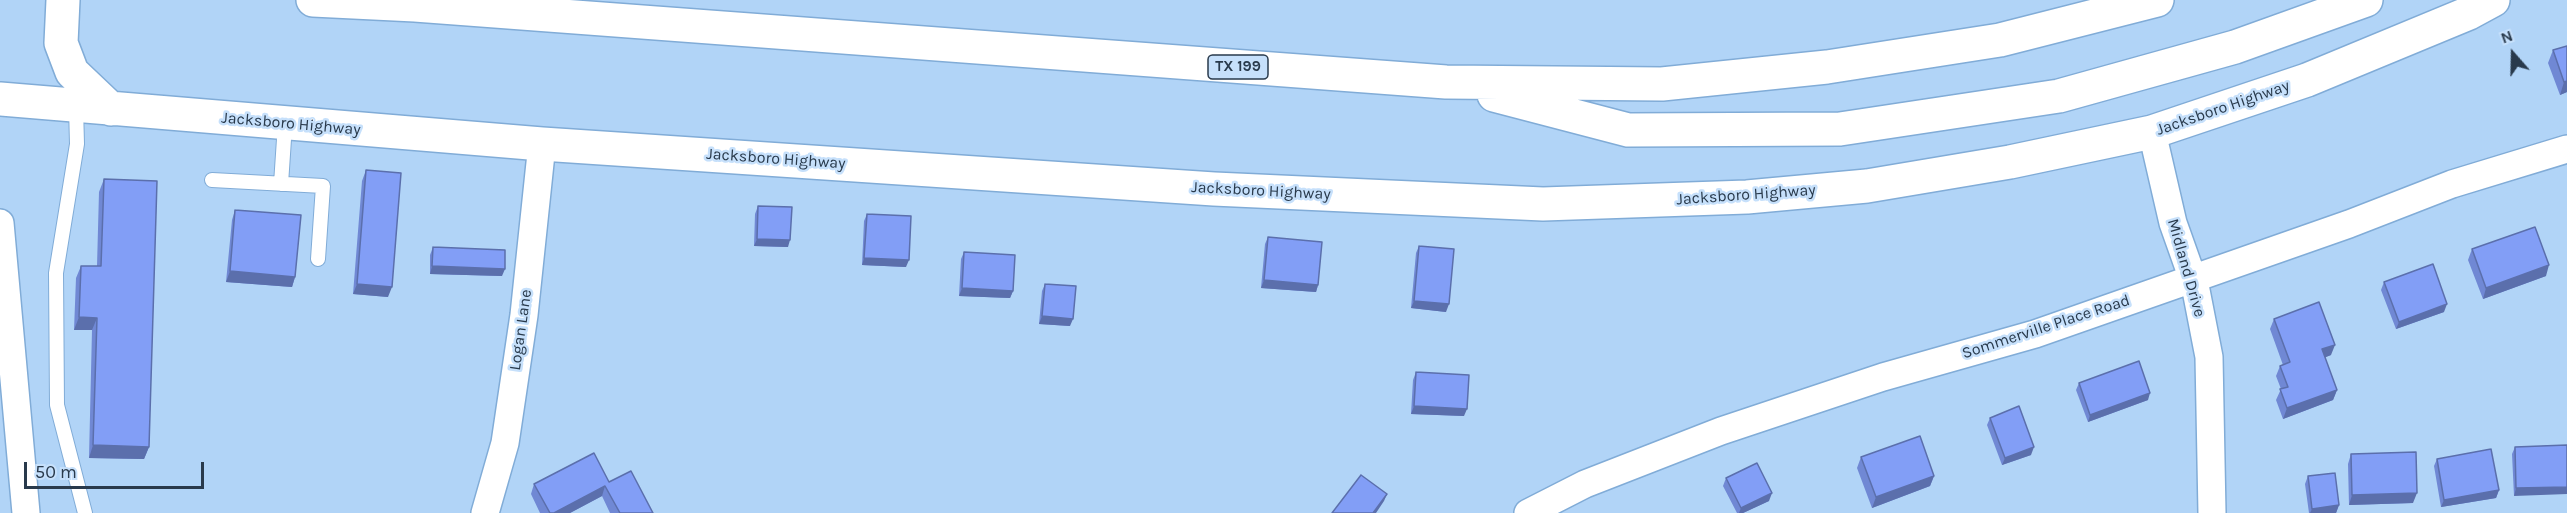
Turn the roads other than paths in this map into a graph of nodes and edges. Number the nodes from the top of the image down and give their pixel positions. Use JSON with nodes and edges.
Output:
{"nodes":[{"id":1,"x":63,"y":0,"type":"edge"},
{"id":2,"x":312,"y":0,"type":"edge"},
{"id":3,"x":2157,"y":0,"type":"edge"},
{"id":4,"x":2366,"y":0,"type":"edge"},
{"id":5,"x":2493,"y":0,"type":"edge"},
{"id":6,"x":1446,"y":82,"type":"junction"},
{"id":7,"x":0,"y":99,"type":"edge"},
{"id":8,"x":76,"y":107,"type":"junction"},
{"id":9,"x":111,"y":109,"type":"junction"},
{"id":10,"x":285,"y":124,"type":"junction"},
{"id":11,"x":2152,"y":132,"type":"junction"},
{"id":12,"x":542,"y":144,"type":"junction"},
{"id":13,"x":2567,"y":149,"type":"edge"},
{"id":14,"x":212,"y":180,"type":"dead end"},
{"id":15,"x":281,"y":184,"type":"junction"},
{"id":16,"x":0,"y":223,"type":"edge"},
{"id":17,"x":318,"y":259,"type":"dead end"},
{"id":18,"x":2191,"y":278,"type":"junction"},
{"id":19,"x":26,"y":513,"type":"edge"},
{"id":20,"x":85,"y":513,"type":"edge"},
{"id":21,"x":485,"y":513,"type":"edge"},
{"id":22,"x":1528,"y":513,"type":"edge"},
{"id":23,"x":2212,"y":513,"type":"edge"}],
"edges":[{"from":1,"to":9,"type":"main road"},
{"from":2,"to":6,"type":"main road","number":"TX 199"},
{"from":3,"to":6,"type":"main road","number":"TX 199"},
{"from":4,"to":6,"type":"main road"},
{"from":5,"to":11,"type":"main road","name":"Jacksboro Highway"},
{"from":7,"to":8,"type":"main road","name":"Jacksboro Highway"},
{"from":8,"to":9,"type":"main road","name":"Jacksboro Highway"},
{"from":8,"to":20,"type":"lane"},
{"from":9,"to":10,"type":"main road","name":"Jacksboro Highway"},
{"from":10,"to":12,"type":"main road","name":"Jacksboro Highway"},
{"from":10,"to":15,"type":"lane"},
{"from":11,"to":12,"type":"main road","name":"Jacksboro Highway"},
{"from":11,"to":18,"type":"street","name":"Midland Drive"},
{"from":12,"to":21,"type":"street","name":"Logan Lane"},
{"from":13,"to":18,"type":"street","name":"Sommerville Place Road"},
{"from":14,"to":15,"type":"lane"},
{"from":15,"to":17,"type":"lane"},
{"from":16,"to":19,"type":"street"},
{"from":18,"to":22,"type":"street","name":"Sommerville Place Road"},
{"from":18,"to":23,"type":"street","name":"Midland Drive"}]}
